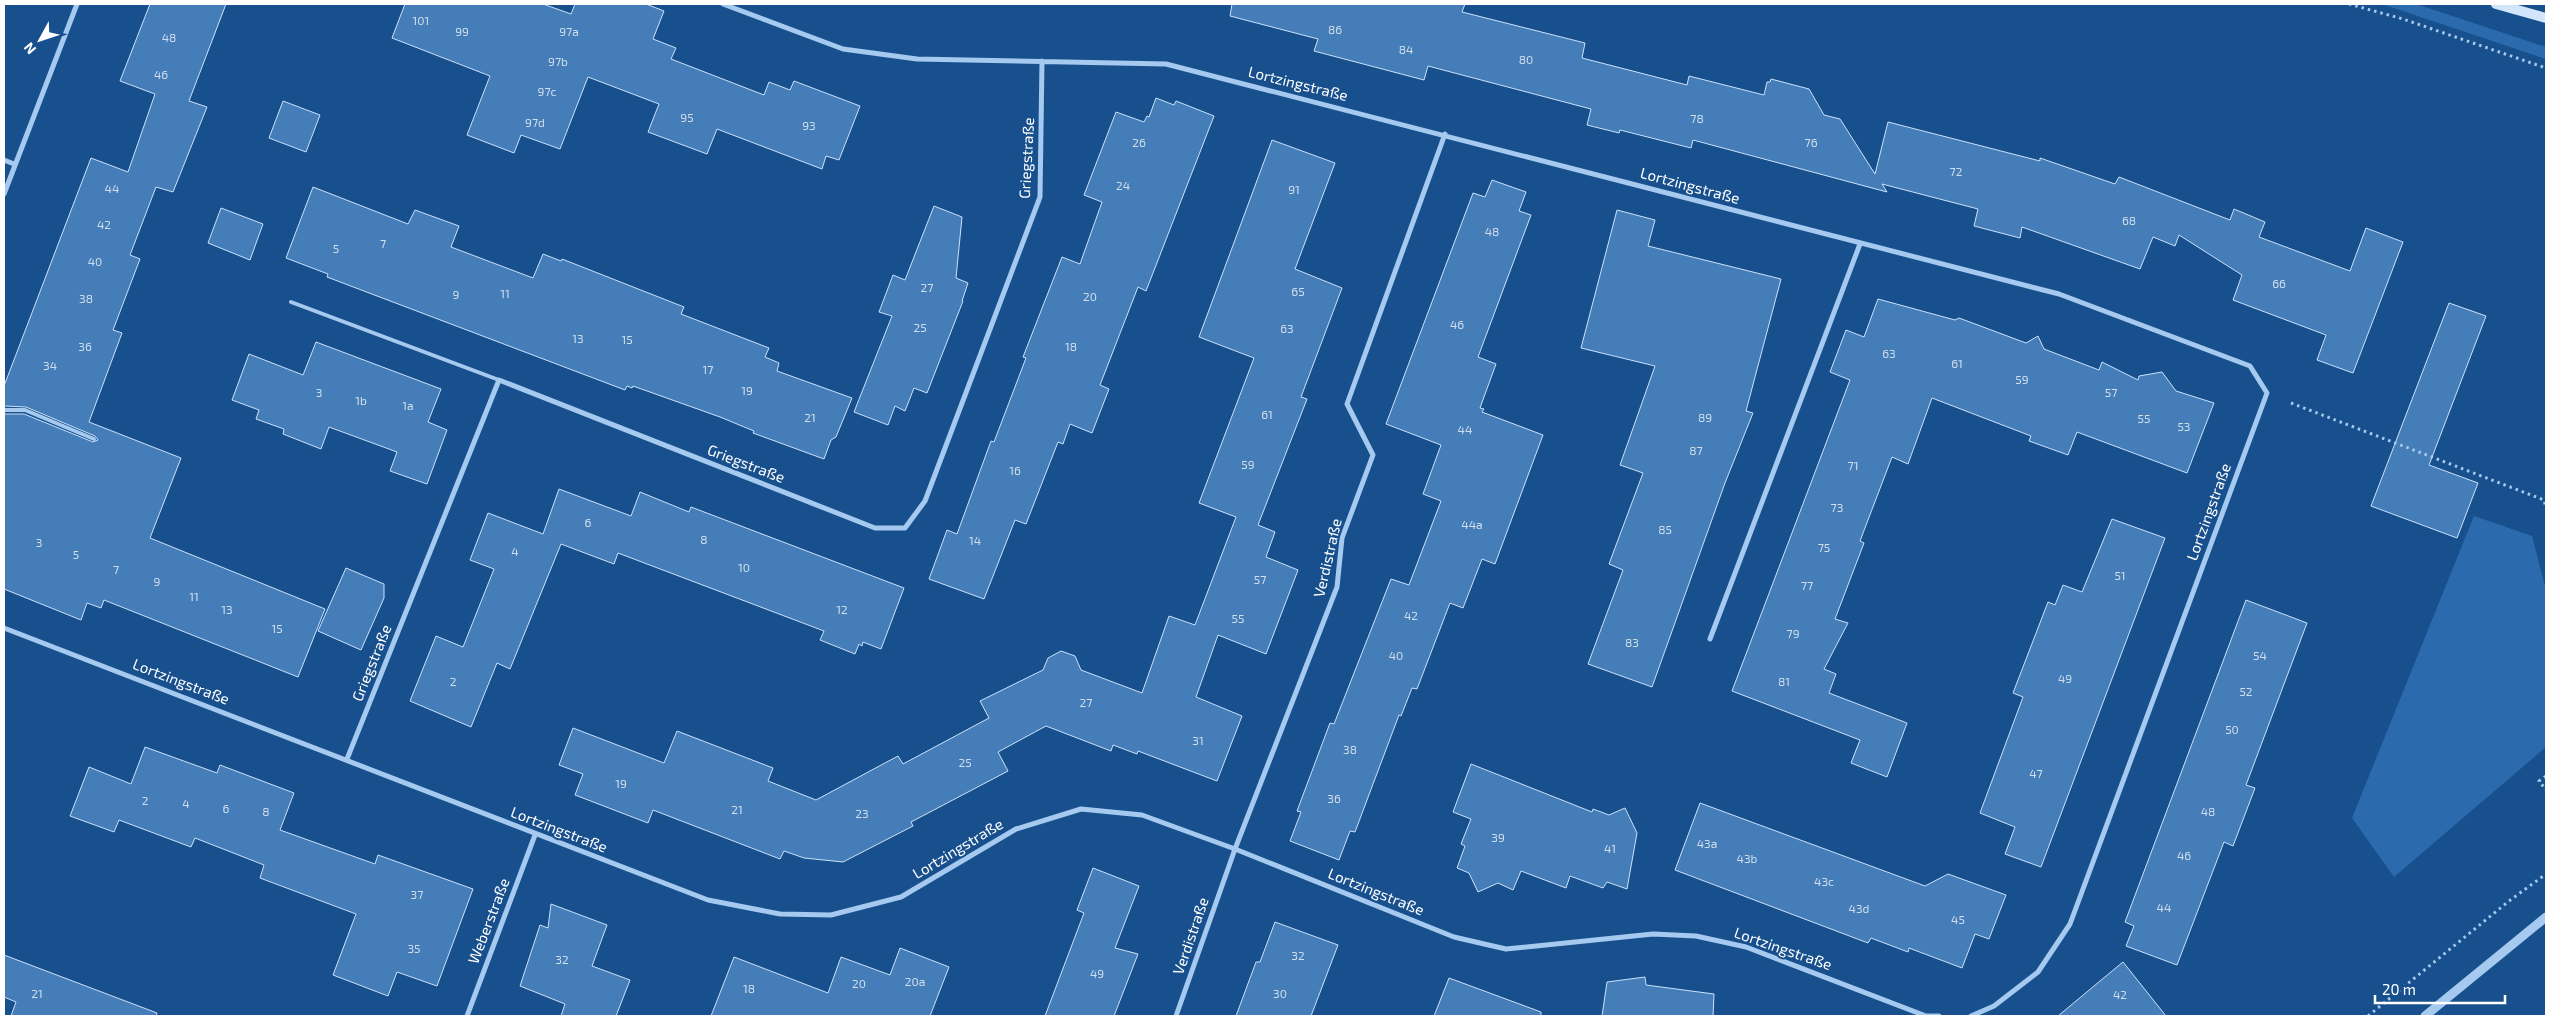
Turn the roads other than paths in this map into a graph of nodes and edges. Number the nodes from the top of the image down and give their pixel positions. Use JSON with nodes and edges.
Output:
{"nodes":[{"id":1,"x":77,"y":4,"type":"edge"},
{"id":2,"x":723,"y":4,"type":"edge"},
{"id":3,"x":2496,"y":4,"type":"edge"},
{"id":4,"x":2546,"y":18,"type":"edge"},
{"id":5,"x":1042,"y":61,"type":"junction"},
{"id":6,"x":1446,"y":134,"type":"junction"},
{"id":7,"x":4,"y":160,"type":"edge"},
{"id":8,"x":14,"y":164,"type":"junction"},
{"id":9,"x":4,"y":194,"type":"edge"},
{"id":10,"x":1860,"y":244,"type":"junction"},
{"id":11,"x":291,"y":302,"type":"dead end"},
{"id":12,"x":499,"y":380,"type":"junction"},
{"id":13,"x":4,"y":410,"type":"edge"},
{"id":14,"x":94,"y":439,"type":"dead end"},
{"id":15,"x":4,"y":628,"type":"edge"},
{"id":16,"x":1710,"y":640,"type":"dead end"},
{"id":17,"x":346,"y":759,"type":"junction"},
{"id":18,"x":535,"y":835,"type":"junction"},
{"id":19,"x":1235,"y":850,"type":"junction"},
{"id":20,"x":2546,"y":917,"type":"edge"},
{"id":21,"x":467,"y":1016,"type":"edge"},
{"id":22,"x":1176,"y":1016,"type":"edge"},
{"id":23,"x":1939,"y":1016,"type":"edge"},
{"id":24,"x":1971,"y":1016,"type":"edge"},
{"id":25,"x":2425,"y":1016,"type":"edge"}],
"edges":[{"from":1,"to":8,"type":"street"},
{"from":2,"to":5,"type":"street","name":"Lortzingstraße"},
{"from":3,"to":4,"type":"main road"},
{"from":5,"to":6,"type":"street","name":"Lortzingstraße"},
{"from":5,"to":12,"type":"street","name":"Griegstraße"},
{"from":6,"to":10,"type":"street","name":"Lortzingstraße"},
{"from":6,"to":19,"type":"street","name":"Verdistraße"},
{"from":7,"to":8,"type":"street"},
{"from":8,"to":9,"type":"street"},
{"from":10,"to":16,"type":"street"},
{"from":10,"to":24,"type":"street","name":"Lortzingstraße"},
{"from":11,"to":12,"type":"lane"},
{"from":12,"to":17,"type":"street","name":"Griegstraße"},
{"from":13,"to":14,"type":"lane"},
{"from":15,"to":17,"type":"street","name":"Lortzingstraße"},
{"from":17,"to":18,"type":"street","name":"Lortzingstraße"},
{"from":18,"to":19,"type":"street","name":"Lortzingstraße"},
{"from":18,"to":21,"type":"street","name":"Weberstraße"},
{"from":19,"to":22,"type":"street","name":"Verdistraße"},
{"from":19,"to":23,"type":"street","name":"Lortzingstraße"},
{"from":20,"to":25,"type":"street"}]}
